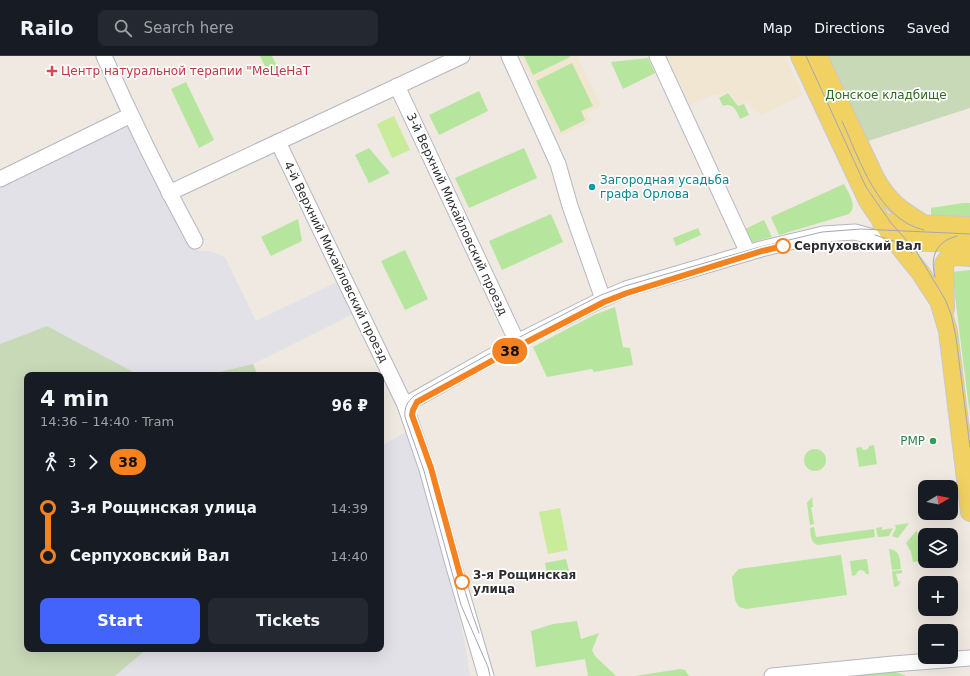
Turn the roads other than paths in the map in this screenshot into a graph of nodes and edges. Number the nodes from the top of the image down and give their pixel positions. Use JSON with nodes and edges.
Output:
{"nodes":[{"id":1,"x":104,"y":56,"type":"edge"},
{"id":2,"x":462,"y":56,"type":"edge"},
{"id":3,"x":509,"y":56,"type":"edge"},
{"id":4,"x":657,"y":56,"type":"edge"},
{"id":5,"x":800,"y":56,"type":"edge"},
{"id":6,"x":818,"y":56,"type":"edge"},
{"id":7,"x":397,"y":86,"type":"junction"},
{"id":8,"x":131,"y":115,"type":"junction"},
{"id":9,"x":278,"y":142,"type":"junction"},
{"id":10,"x":0,"y":179,"type":"edge"},
{"id":11,"x":169,"y":193,"type":"junction"},
{"id":12,"x":894,"y":204,"type":"junction"},
{"id":13,"x":925,"y":224,"type":"junction"},
{"id":14,"x":970,"y":226,"type":"edge"},
{"id":15,"x":891,"y":229,"type":"junction"},
{"id":16,"x":855,"y":232,"type":"junction"},
{"id":17,"x":195,"y":241,"type":"dead end"},
{"id":18,"x":970,"y":243,"type":"edge"},
{"id":19,"x":748,"y":253,"type":"junction"},
{"id":20,"x":970,"y":256,"type":"edge"},
{"id":21,"x":603,"y":299,"type":"junction"},
{"id":22,"x":946,"y":320,"type":"junction"},
{"id":23,"x":518,"y":342,"type":"junction"},
{"id":24,"x":404,"y":405,"type":"junction"},
{"id":25,"x":970,"y":512,"type":"edge"},
{"id":26,"x":970,"y":658,"type":"edge"},
{"id":27,"x":486,"y":676,"type":"edge"},
{"id":28,"x":772,"y":676,"type":"edge"}],
"edges":[{"from":1,"to":8,"type":"street"},
{"from":2,"to":7,"type":"street"},
{"from":3,"to":21,"type":"street"},
{"from":4,"to":19,"type":"street"},
{"from":5,"to":15,"type":"main road"},
{"from":6,"to":12,"type":"main road"},
{"from":7,"to":9,"type":"street"},
{"from":7,"to":23,"type":"street","name":"3-й Верхний Михайловский проезд"},
{"from":8,"to":10,"type":"street"},
{"from":8,"to":11,"type":"street"},
{"from":9,"to":11,"type":"street"},
{"from":9,"to":24,"type":"street","name":"4-й Верхний Михайловский проезд"},
{"from":11,"to":17,"type":"street"},
{"from":12,"to":13,"type":"main road"},
{"from":12,"to":15,"type":"street"},
{"from":13,"to":14,"type":"main road"},
{"from":13,"to":15,"type":"main road"},
{"from":15,"to":16,"type":"street"},
{"from":15,"to":16,"type":"street"},
{"from":15,"to":18,"type":"main road"},
{"from":15,"to":22,"type":"main road"},
{"from":16,"to":19,"type":"street"},
{"from":19,"to":21,"type":"street"},
{"from":20,"to":22,"type":"main road"},
{"from":21,"to":23,"type":"street"},
{"from":22,"to":25,"type":"main road"},
{"from":23,"to":24,"type":"street"},
{"from":24,"to":27,"type":"street","name":"4-й Верхний Михайловский проезд"},
{"from":26,"to":28,"type":"street"}]}
